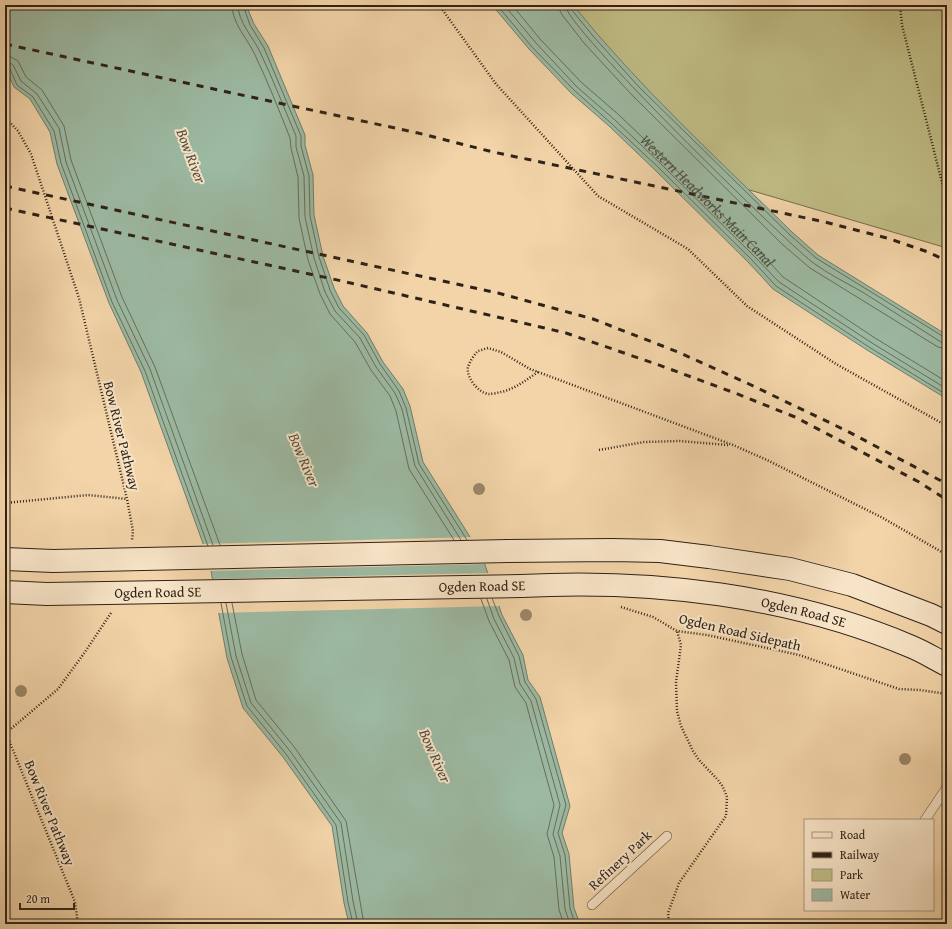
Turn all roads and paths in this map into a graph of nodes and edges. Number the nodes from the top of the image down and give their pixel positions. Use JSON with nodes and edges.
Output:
{"nodes":[{"id":1,"x":438,"y":5,"type":"edge"},
{"id":2,"x":900,"y":5,"type":"edge"},
{"id":3,"x":5,"y":117,"type":"edge"},
{"id":4,"x":947,"y":202,"type":"edge"},
{"id":5,"x":538,"y":372,"type":"junction"},
{"id":6,"x":947,"y":426,"type":"edge"},
{"id":7,"x":733,"y":445,"type":"junction"},
{"id":8,"x":599,"y":450,"type":"dead end"},
{"id":9,"x":127,"y":499,"type":"junction"},
{"id":10,"x":5,"y":504,"type":"edge"},
{"id":11,"x":132,"y":545,"type":"dead end"},
{"id":12,"x":947,"y":555,"type":"edge"},
{"id":13,"x":5,"y":559,"type":"edge"},
{"id":14,"x":5,"y":592,"type":"edge"},
{"id":15,"x":618,"y":606,"type":"dead end"},
{"id":16,"x":112,"y":609,"type":"dead end"},
{"id":17,"x":947,"y":623,"type":"edge"},
{"id":18,"x":677,"y":631,"type":"junction"},
{"id":19,"x":947,"y":664,"type":"edge"},
{"id":20,"x":947,"y":694,"type":"edge"},
{"id":21,"x":6,"y":732,"type":"edge"},
{"id":22,"x":947,"y":787,"type":"edge"},
{"id":23,"x":926,"y":819,"type":"edge"},
{"id":24,"x":667,"y":836,"type":"dead end"},
{"id":25,"x":592,"y":905,"type":"dead end"},
{"id":26,"x":78,"y":924,"type":"edge"},
{"id":27,"x":669,"y":924,"type":"edge"}],
"edges":[{"from":1,"to":6,"type":"path"},
{"from":2,"to":4,"type":"path"},
{"from":3,"to":9,"type":"path","name":"Bow River Pathway"},
{"from":5,"to":5,"type":"path"},
{"from":5,"to":7,"type":"path"},
{"from":7,"to":8,"type":"path"},
{"from":7,"to":12,"type":"path"},
{"from":9,"to":10,"type":"path"},
{"from":9,"to":11,"type":"path","name":"Bow River Pathway"},
{"from":13,"to":17,"type":"street","bridge":true},
{"from":14,"to":19,"type":"street","name":"Ogden Road SE","bridge":true},
{"from":15,"to":18,"type":"path","name":"Ogden Road Sidepath"},
{"from":16,"to":21,"type":"path","name":"Bow River Pathway"},
{"from":18,"to":20,"type":"path","name":"Ogden Road Sidepath"},
{"from":18,"to":27,"type":"path"},
{"from":21,"to":26,"type":"path","name":"Bow River Pathway"},
{"from":22,"to":23,"type":"lane"},
{"from":24,"to":25,"type":"lane","name":"Refinery Park"}]}
